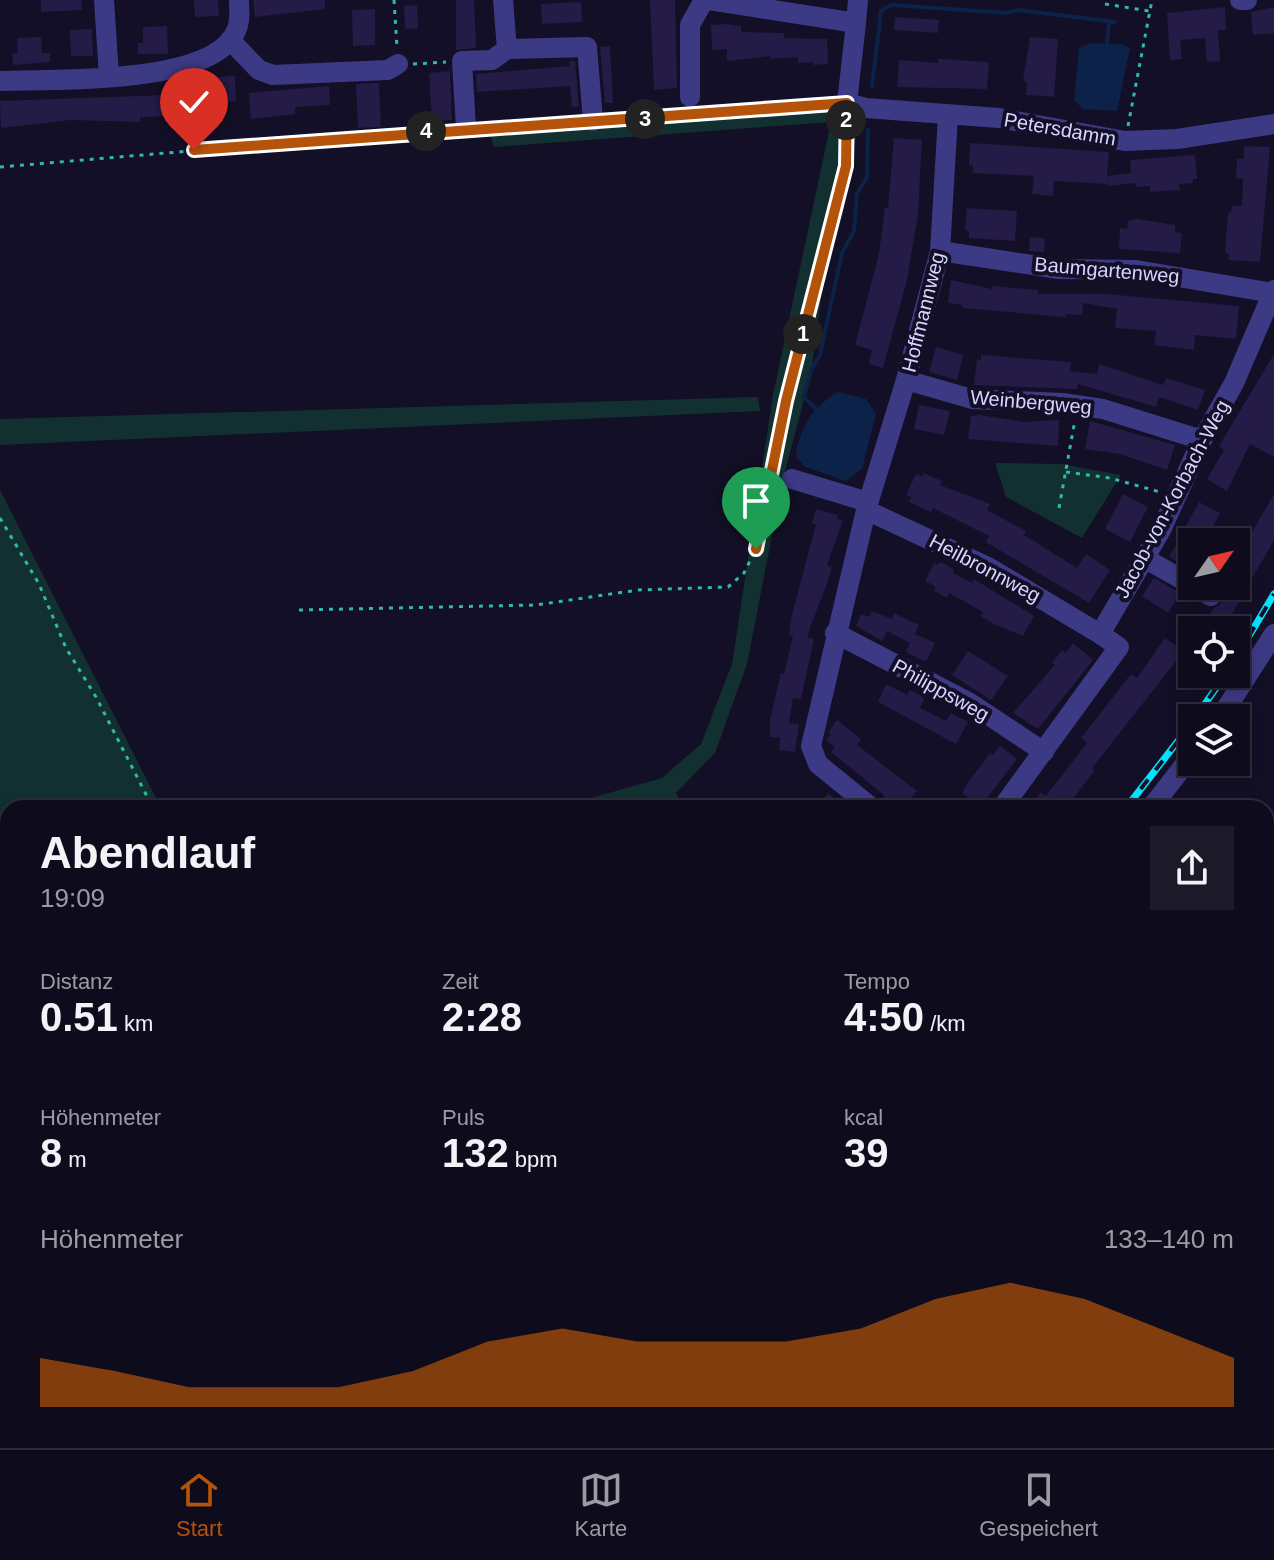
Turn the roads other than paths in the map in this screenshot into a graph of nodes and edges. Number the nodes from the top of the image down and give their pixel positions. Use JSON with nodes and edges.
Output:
{"nodes":[{"id":1,"x":104,"y":0,"type":"edge"},
{"id":2,"x":239,"y":0,"type":"edge"},
{"id":3,"x":503,"y":0,"type":"edge"},
{"id":4,"x":706,"y":0,"type":"edge"},
{"id":5,"x":858,"y":0,"type":"edge"},
{"id":6,"x":1240,"y":0,"type":"edge"},
{"id":7,"x":1247,"y":0,"type":"edge"},
{"id":8,"x":856,"y":23,"type":"junction"},
{"id":9,"x":230,"y":40,"type":"junction"},
{"id":10,"x":507,"y":49,"type":"junction"},
{"id":11,"x":398,"y":64,"type":"road end"},
{"id":12,"x":109,"y":76,"type":"junction"},
{"id":13,"x":0,"y":81,"type":"edge"},
{"id":14,"x":690,"y":97,"type":"dead end"},
{"id":15,"x":948,"y":116,"type":"junction"},
{"id":16,"x":593,"y":121,"type":"road end"},
{"id":17,"x":1274,"y":124,"type":"edge"},
{"id":18,"x":466,"y":128,"type":"road end"},
{"id":19,"x":940,"y":251,"type":"junction"},
{"id":20,"x":1274,"y":291,"type":"edge"},
{"id":21,"x":906,"y":380,"type":"junction"},
{"id":22,"x":1202,"y":440,"type":"junction"},
{"id":23,"x":792,"y":479,"type":"dead end"},
{"id":24,"x":867,"y":506,"type":"junction"},
{"id":25,"x":1144,"y":558,"type":"junction"},
{"id":26,"x":1178,"y":577,"type":"edge"},
{"id":27,"x":835,"y":633,"type":"junction"},
{"id":28,"x":1100,"y":634,"type":"junction"},
{"id":29,"x":1274,"y":634,"type":"edge"},
{"id":30,"x":1229,"y":704,"type":"edge"},
{"id":31,"x":1044,"y":752,"type":"junction"},
{"id":32,"x":1178,"y":773,"type":"edge"},
{"id":33,"x":862,"y":800,"type":"edge"},
{"id":34,"x":1008,"y":800,"type":"edge"},
{"id":35,"x":1157,"y":800,"type":"edge"}],
"edges":[{"from":1,"to":12,"type":"street"},
{"from":2,"to":9,"type":"street"},
{"from":3,"to":10,"type":"street"},
{"from":4,"to":8,"type":"street"},
{"from":4,"to":14,"type":"street"},
{"from":5,"to":8,"type":"street"},
{"from":6,"to":7,"type":"street"},
{"from":8,"to":15,"type":"street","name":"Petersdamm"},
{"from":9,"to":11,"type":"street"},
{"from":9,"to":12,"type":"street"},
{"from":10,"to":16,"type":"street"},
{"from":10,"to":18,"type":"street"},
{"from":12,"to":13,"type":"street"},
{"from":15,"to":17,"type":"street","name":"Petersdamm"},
{"from":15,"to":19,"type":"street","name":"Hoffmannweg"},
{"from":19,"to":20,"type":"street","name":"Baumgartenweg"},
{"from":19,"to":21,"type":"street","name":"Hoffmannweg"},
{"from":20,"to":22,"type":"street","name":"Jacob-von-Korbach-Weg"},
{"from":21,"to":22,"type":"street","name":"Weinbergweg"},
{"from":21,"to":24,"type":"street","name":"Hoffmannweg"},
{"from":22,"to":25,"type":"street","name":"Jacob-von-Korbach-Weg"},
{"from":23,"to":24,"type":"street"},
{"from":24,"to":27,"type":"street","name":"Hoffmannweg"},
{"from":24,"to":28,"type":"street","name":"Heilbronnweg"},
{"from":25,"to":26,"type":"street"},
{"from":25,"to":28,"type":"street","name":"Jacob-von-Korbach-Weg"},
{"from":27,"to":31,"type":"street","name":"Philippsweg"},
{"from":27,"to":33,"type":"street","name":"Hoffmannweg"},
{"from":28,"to":31,"type":"street"},
{"from":29,"to":30,"type":"street"},
{"from":31,"to":34,"type":"street"},
{"from":32,"to":35,"type":"street"}]}
